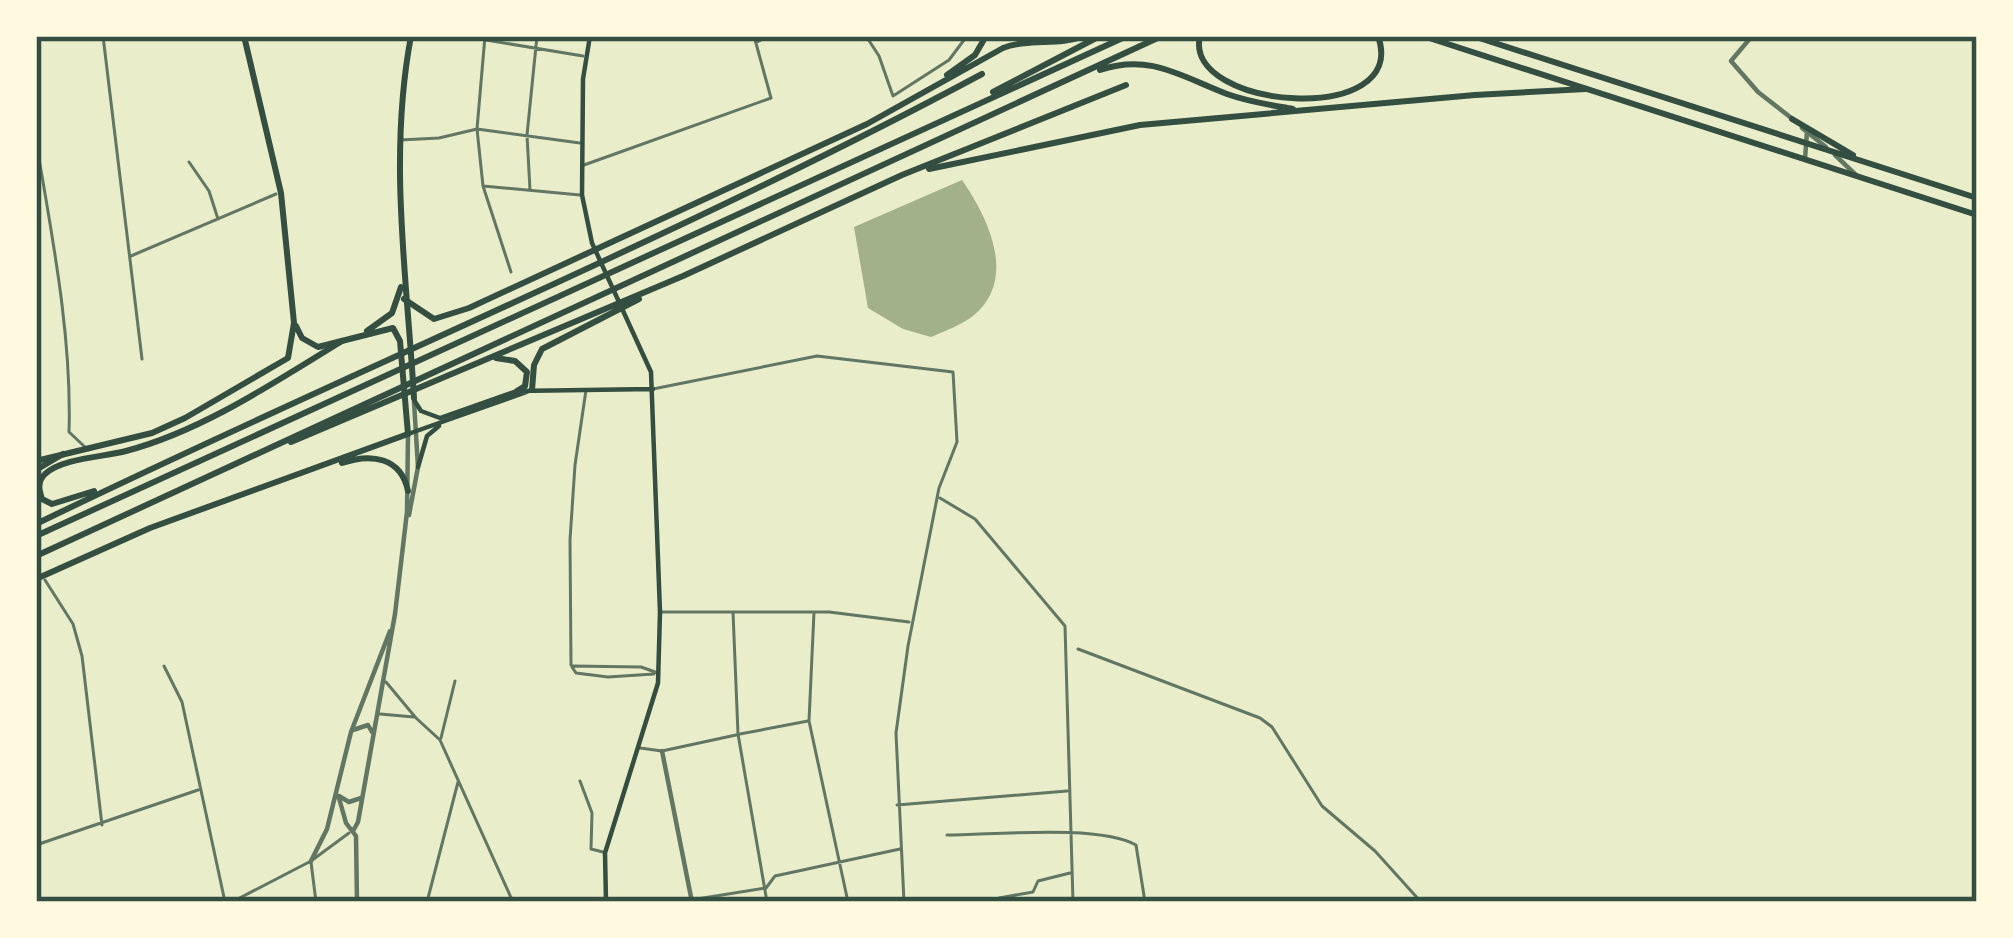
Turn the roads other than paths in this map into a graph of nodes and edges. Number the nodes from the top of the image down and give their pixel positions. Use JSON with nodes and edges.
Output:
{"nodes":[{"id":1,"x":103,"y":36,"type":"edge"},
{"id":2,"x":244,"y":36,"type":"edge"},
{"id":3,"x":408,"y":36,"type":"edge"},
{"id":4,"x":537,"y":36,"type":"edge"},
{"id":5,"x":590,"y":36,"type":"edge"},
{"id":6,"x":770,"y":36,"type":"edge"},
{"id":7,"x":866,"y":36,"type":"edge"},
{"id":8,"x":967,"y":36,"type":"edge"},
{"id":9,"x":986,"y":36,"type":"edge"},
{"id":10,"x":1031,"y":36,"type":"edge"},
{"id":11,"x":1085,"y":36,"type":"edge"},
{"id":12,"x":1100,"y":36,"type":"edge"},
{"id":13,"x":1127,"y":36,"type":"edge"},
{"id":14,"x":1162,"y":36,"type":"edge"},
{"id":15,"x":1200,"y":36,"type":"edge"},
{"id":16,"x":1378,"y":36,"type":"edge"},
{"id":17,"x":1424,"y":36,"type":"edge"},
{"id":18,"x":1473,"y":36,"type":"edge"},
{"id":19,"x":1752,"y":36,"type":"edge"},
{"id":20,"x":485,"y":38,"type":"edge"},
{"id":21,"x":754,"y":39,"type":"edge"},
{"id":22,"x":1071,"y":41,"type":"junction"},
{"id":23,"x":535,"y":48,"type":"junction"},
{"id":24,"x":585,"y":56,"type":"junction"},
{"id":25,"x":982,"y":74,"type":"dead end"},
{"id":26,"x":1068,"y":81,"type":"junction"},
{"id":27,"x":1126,"y":85,"type":"dead end"},
{"id":28,"x":1586,"y":89,"type":"junction"},
{"id":29,"x":929,"y":90,"type":"junction"},
{"id":30,"x":1306,"y":112,"type":"junction"},
{"id":31,"x":1792,"y":119,"type":"junction"},
{"id":32,"x":937,"y":122,"type":"junction"},
{"id":33,"x":477,"y":129,"type":"junction"},
{"id":34,"x":1807,"y":132,"type":"junction"},
{"id":35,"x":527,"y":135,"type":"junction"},
{"id":36,"x":399,"y":140,"type":"junction"},
{"id":37,"x":36,"y":141,"type":"edge"},
{"id":38,"x":582,"y":143,"type":"junction"},
{"id":39,"x":1807,"y":143,"type":"junction"},
{"id":40,"x":1831,"y":151,"type":"junction"},
{"id":41,"x":1805,"y":159,"type":"junction"},
{"id":42,"x":1861,"y":161,"type":"junction"},
{"id":43,"x":189,"y":162,"type":"dead end"},
{"id":44,"x":582,"y":166,"type":"junction"},
{"id":45,"x":902,"y":175,"type":"junction"},
{"id":46,"x":1856,"y":175,"type":"junction"},
{"id":47,"x":483,"y":186,"type":"junction"},
{"id":48,"x":530,"y":190,"type":"junction"},
{"id":49,"x":281,"y":193,"type":"junction"},
{"id":50,"x":582,"y":195,"type":"junction"},
{"id":51,"x":1977,"y":198,"type":"edge"},
{"id":52,"x":1977,"y":215,"type":"edge"},
{"id":53,"x":218,"y":220,"type":"junction"},
{"id":54,"x":129,"y":257,"type":"junction"},
{"id":55,"x":511,"y":272,"type":"dead end"},
{"id":56,"x":683,"y":276,"type":"junction"},
{"id":57,"x":402,"y":283,"type":"junction"},
{"id":58,"x":404,"y":299,"type":"junction"},
{"id":59,"x":294,"y":323,"type":"junction"},
{"id":60,"x":364,"y":333,"type":"junction"},
{"id":61,"x":342,"y":341,"type":"junction"},
{"id":62,"x":493,"y":358,"type":"junction"},
{"id":63,"x":142,"y":359,"type":"dead end"},
{"id":64,"x":434,"y":376,"type":"junction"},
{"id":65,"x":586,"y":389,"type":"junction"},
{"id":66,"x":653,"y":389,"type":"junction"},
{"id":67,"x":532,"y":390,"type":"junction"},
{"id":68,"x":517,"y":391,"type":"junction"},
{"id":69,"x":414,"y":398,"type":"junction"},
{"id":70,"x":454,"y":419,"type":"junction"},
{"id":71,"x":412,"y":432,"type":"junction"},
{"id":72,"x":89,"y":449,"type":"junction"},
{"id":73,"x":63,"y":454,"type":"junction"},
{"id":74,"x":249,"y":459,"type":"junction"},
{"id":75,"x":36,"y":461,"type":"edge"},
{"id":76,"x":418,"y":467,"type":"junction"},
{"id":77,"x":36,"y":470,"type":"edge"},
{"id":78,"x":292,"y":478,"type":"junction"},
{"id":79,"x":126,"y":480,"type":"junction"},
{"id":80,"x":407,"y":491,"type":"junction"},
{"id":81,"x":939,"y":498,"type":"junction"},
{"id":82,"x":36,"y":524,"type":"edge"},
{"id":83,"x":405,"y":532,"type":"junction"},
{"id":84,"x":36,"y":536,"type":"edge"},
{"id":85,"x":36,"y":556,"type":"edge"},
{"id":86,"x":40,"y":581,"type":"edge"},
{"id":87,"x":660,"y":612,"type":"junction"},
{"id":88,"x":733,"y":612,"type":"junction"},
{"id":89,"x":814,"y":612,"type":"junction"},
{"id":90,"x":395,"y":614,"type":"junction"},
{"id":91,"x":913,"y":622,"type":"junction"},
{"id":92,"x":1078,"y":649,"type":"dead end"},
{"id":93,"x":164,"y":666,"type":"dead end"},
{"id":94,"x":658,"y":673,"type":"junction"},
{"id":95,"x":455,"y":681,"type":"dead end"},
{"id":96,"x":386,"y":682,"type":"junction"},
{"id":97,"x":380,"y":714,"type":"junction"},
{"id":98,"x":416,"y":718,"type":"junction"},
{"id":99,"x":809,"y":721,"type":"junction"},
{"id":100,"x":351,"y":732,"type":"junction"},
{"id":101,"x":738,"y":734,"type":"junction"},
{"id":102,"x":374,"y":738,"type":"junction"},
{"id":103,"x":440,"y":740,"type":"junction"},
{"id":104,"x":639,"y":748,"type":"junction"},
{"id":105,"x":662,"y":751,"type":"junction"},
{"id":106,"x":580,"y":781,"type":"dead end"},
{"id":107,"x":458,"y":782,"type":"junction"},
{"id":108,"x":198,"y":790,"type":"junction"},
{"id":109,"x":1069,"y":791,"type":"junction"},
{"id":110,"x":363,"y":793,"type":"junction"},
{"id":111,"x":338,"y":795,"type":"junction"},
{"id":112,"x":897,"y":805,"type":"junction"},
{"id":113,"x":102,"y":826,"type":"junction"},
{"id":114,"x":352,"y":831,"type":"junction"},
{"id":115,"x":1070,"y":834,"type":"junction"},
{"id":116,"x":947,"y":835,"type":"dead end"},
{"id":117,"x":36,"y":845,"type":"edge"},
{"id":118,"x":900,"y":849,"type":"junction"},
{"id":119,"x":605,"y":853,"type":"junction"},
{"id":120,"x":841,"y":860,"type":"junction"},
{"id":121,"x":311,"y":861,"type":"junction"},
{"id":122,"x":1071,"y":873,"type":"junction"},
{"id":123,"x":766,"y":888,"type":"junction"},
{"id":124,"x":507,"y":892,"type":"junction"},
{"id":125,"x":999,"y":898,"type":"dead end"},
{"id":126,"x":692,"y":901,"type":"edge"},
{"id":127,"x":225,"y":902,"type":"edge"},
{"id":128,"x":233,"y":902,"type":"edge"},
{"id":129,"x":316,"y":902,"type":"edge"},
{"id":130,"x":357,"y":902,"type":"edge"},
{"id":131,"x":427,"y":902,"type":"edge"},
{"id":132,"x":505,"y":902,"type":"edge"},
{"id":133,"x":513,"y":902,"type":"edge"},
{"id":134,"x":606,"y":902,"type":"edge"},
{"id":135,"x":678,"y":902,"type":"edge"},
{"id":136,"x":767,"y":902,"type":"edge"},
{"id":137,"x":848,"y":902,"type":"edge"},
{"id":138,"x":904,"y":902,"type":"edge"},
{"id":139,"x":1073,"y":902,"type":"edge"},
{"id":140,"x":1145,"y":902,"type":"edge"},
{"id":141,"x":1421,"y":902,"type":"edge"}],
"edges":[{"from":1,"to":54,"type":"street"},
{"from":2,"to":49,"type":"main road"},
{"from":3,"to":36,"type":"main road"},
{"from":4,"to":23,"type":"street"},
{"from":5,"to":24,"type":"main road"},
{"from":6,"to":21,"type":"street"},
{"from":7,"to":8,"type":"street"},
{"from":9,"to":29,"type":"main road"},
{"from":10,"to":22,"type":"main road"},
{"from":11,"to":22,"type":"main road"},
{"from":12,"to":32,"type":"main road"},
{"from":13,"to":32,"type":"main road"},
{"from":14,"to":26,"type":"main road"},
{"from":15,"to":16,"type":"main road"},
{"from":17,"to":28,"type":"main road"},
{"from":18,"to":39,"type":"main road"},
{"from":19,"to":31,"type":"street"},
{"from":20,"to":23,"type":"street"},
{"from":20,"to":33,"type":"street"},
{"from":21,"to":44,"type":"street"},
{"from":22,"to":29,"type":"main road"},
{"from":23,"to":24,"type":"street"},
{"from":23,"to":35,"type":"street"},
{"from":24,"to":38,"type":"main road"},
{"from":25,"to":79,"type":"main road"},
{"from":26,"to":30,"type":"main road"},
{"from":26,"to":64,"type":"main road"},
{"from":27,"to":45,"type":"main road"},
{"from":28,"to":30,"type":"main road"},
{"from":28,"to":41,"type":"main road"},
{"from":29,"to":58,"type":"main road"},
{"from":30,"to":45,"type":"main road"},
{"from":31,"to":34,"type":"street"},
{"from":31,"to":42,"type":"main road"},
{"from":32,"to":84,"type":"main road"},
{"from":33,"to":35,"type":"street"},
{"from":33,"to":36,"type":"street"},
{"from":33,"to":47,"type":"street"},
{"from":34,"to":39,"type":"street"},
{"from":34,"to":40,"type":"street"},
{"from":35,"to":38,"type":"street"},
{"from":35,"to":48,"type":"street"},
{"from":36,"to":57,"type":"main road"},
{"from":37,"to":72,"type":"street"},
{"from":38,"to":44,"type":"main road"},
{"from":39,"to":40,"type":"main road"},
{"from":39,"to":41,"type":"street"},
{"from":40,"to":42,"type":"main road"},
{"from":40,"to":46,"type":"street"},
{"from":41,"to":46,"type":"main road"},
{"from":42,"to":51,"type":"main road"},
{"from":43,"to":53,"type":"street"},
{"from":44,"to":50,"type":"main road"},
{"from":45,"to":56,"type":"main road"},
{"from":46,"to":52,"type":"main road"},
{"from":47,"to":48,"type":"street"},
{"from":47,"to":55,"type":"street"},
{"from":48,"to":50,"type":"street"},
{"from":49,"to":53,"type":"street"},
{"from":49,"to":59,"type":"main road"},
{"from":50,"to":66,"type":"main road"},
{"from":53,"to":54,"type":"street"},
{"from":54,"to":63,"type":"street"},
{"from":56,"to":62,"type":"main road"},
{"from":56,"to":67,"type":"main road"},
{"from":57,"to":58,"type":"main road"},
{"from":57,"to":60,"type":"main road"},
{"from":58,"to":69,"type":"main road"},
{"from":59,"to":61,"type":"main road"},
{"from":59,"to":72,"type":"main road"},
{"from":60,"to":61,"type":"main road"},
{"from":60,"to":71,"type":"main road"},
{"from":61,"to":79,"type":"main road"},
{"from":62,"to":64,"type":"main road"},
{"from":62,"to":68,"type":"main road"},
{"from":64,"to":74,"type":"main road"},
{"from":64,"to":74,"type":"main road"},
{"from":65,"to":66,"type":"main road"},
{"from":65,"to":67,"type":"main road"},
{"from":65,"to":94,"type":"street"},
{"from":66,"to":81,"type":"street"},
{"from":66,"to":87,"type":"main road"},
{"from":67,"to":68,"type":"main road"},
{"from":67,"to":70,"type":"main road"},
{"from":68,"to":69,"type":"main road"},
{"from":69,"to":71,"type":"street"},
{"from":70,"to":71,"type":"main road"},
{"from":70,"to":76,"type":"main road"},
{"from":71,"to":76,"type":"street"},
{"from":71,"to":78,"type":"main road"},
{"from":71,"to":80,"type":"street"},
{"from":72,"to":73,"type":"main road"},
{"from":73,"to":75,"type":"main road"},
{"from":73,"to":77,"type":"main road"},
{"from":74,"to":85,"type":"main road"},
{"from":76,"to":83,"type":"street"},
{"from":78,"to":80,"type":"main road"},
{"from":78,"to":86,"type":"main road"},
{"from":79,"to":82,"type":"main road"},
{"from":80,"to":83,"type":"street"},
{"from":81,"to":91,"type":"street"},
{"from":81,"to":109,"type":"street"},
{"from":83,"to":90,"type":"street"},
{"from":86,"to":113,"type":"street"},
{"from":87,"to":88,"type":"street"},
{"from":87,"to":94,"type":"main road"},
{"from":88,"to":89,"type":"street"},
{"from":88,"to":101,"type":"street"},
{"from":89,"to":91,"type":"street"},
{"from":89,"to":99,"type":"street"},
{"from":90,"to":96,"type":"street"},
{"from":90,"to":100,"type":"street"},
{"from":91,"to":112,"type":"street"},
{"from":92,"to":141,"type":"street"},
{"from":93,"to":108,"type":"street"},
{"from":94,"to":104,"type":"main road"},
{"from":95,"to":103,"type":"street"},
{"from":96,"to":97,"type":"street"},
{"from":96,"to":98,"type":"street"},
{"from":97,"to":98,"type":"street"},
{"from":97,"to":102,"type":"street"},
{"from":98,"to":103,"type":"street"},
{"from":99,"to":101,"type":"street"},
{"from":99,"to":120,"type":"street"},
{"from":100,"to":102,"type":"street"},
{"from":100,"to":111,"type":"street"},
{"from":101,"to":105,"type":"street"},
{"from":101,"to":123,"type":"street"},
{"from":102,"to":110,"type":"street"},
{"from":103,"to":107,"type":"street"},
{"from":104,"to":105,"type":"street"},
{"from":104,"to":119,"type":"main road"},
{"from":105,"to":126,"type":"street"},
{"from":106,"to":119,"type":"street"},
{"from":107,"to":124,"type":"street"},
{"from":107,"to":131,"type":"street"},
{"from":108,"to":113,"type":"street"},
{"from":108,"to":127,"type":"street"},
{"from":109,"to":112,"type":"street"},
{"from":109,"to":115,"type":"street"},
{"from":110,"to":111,"type":"street"},
{"from":110,"to":114,"type":"street"},
{"from":111,"to":114,"type":"street"},
{"from":111,"to":121,"type":"street"},
{"from":112,"to":118,"type":"street"},
{"from":113,"to":117,"type":"street"},
{"from":114,"to":121,"type":"street"},
{"from":114,"to":130,"type":"street"},
{"from":115,"to":116,"type":"street"},
{"from":115,"to":122,"type":"street"},
{"from":115,"to":140,"type":"street"},
{"from":118,"to":120,"type":"street"},
{"from":118,"to":138,"type":"street"},
{"from":119,"to":134,"type":"main road"},
{"from":120,"to":123,"type":"street"},
{"from":120,"to":137,"type":"street"},
{"from":121,"to":128,"type":"street"},
{"from":121,"to":129,"type":"street"},
{"from":122,"to":125,"type":"street"},
{"from":122,"to":139,"type":"street"},
{"from":123,"to":126,"type":"street"},
{"from":123,"to":136,"type":"street"},
{"from":124,"to":132,"type":"street"},
{"from":124,"to":133,"type":"street"},
{"from":126,"to":135,"type":"street"}]}
